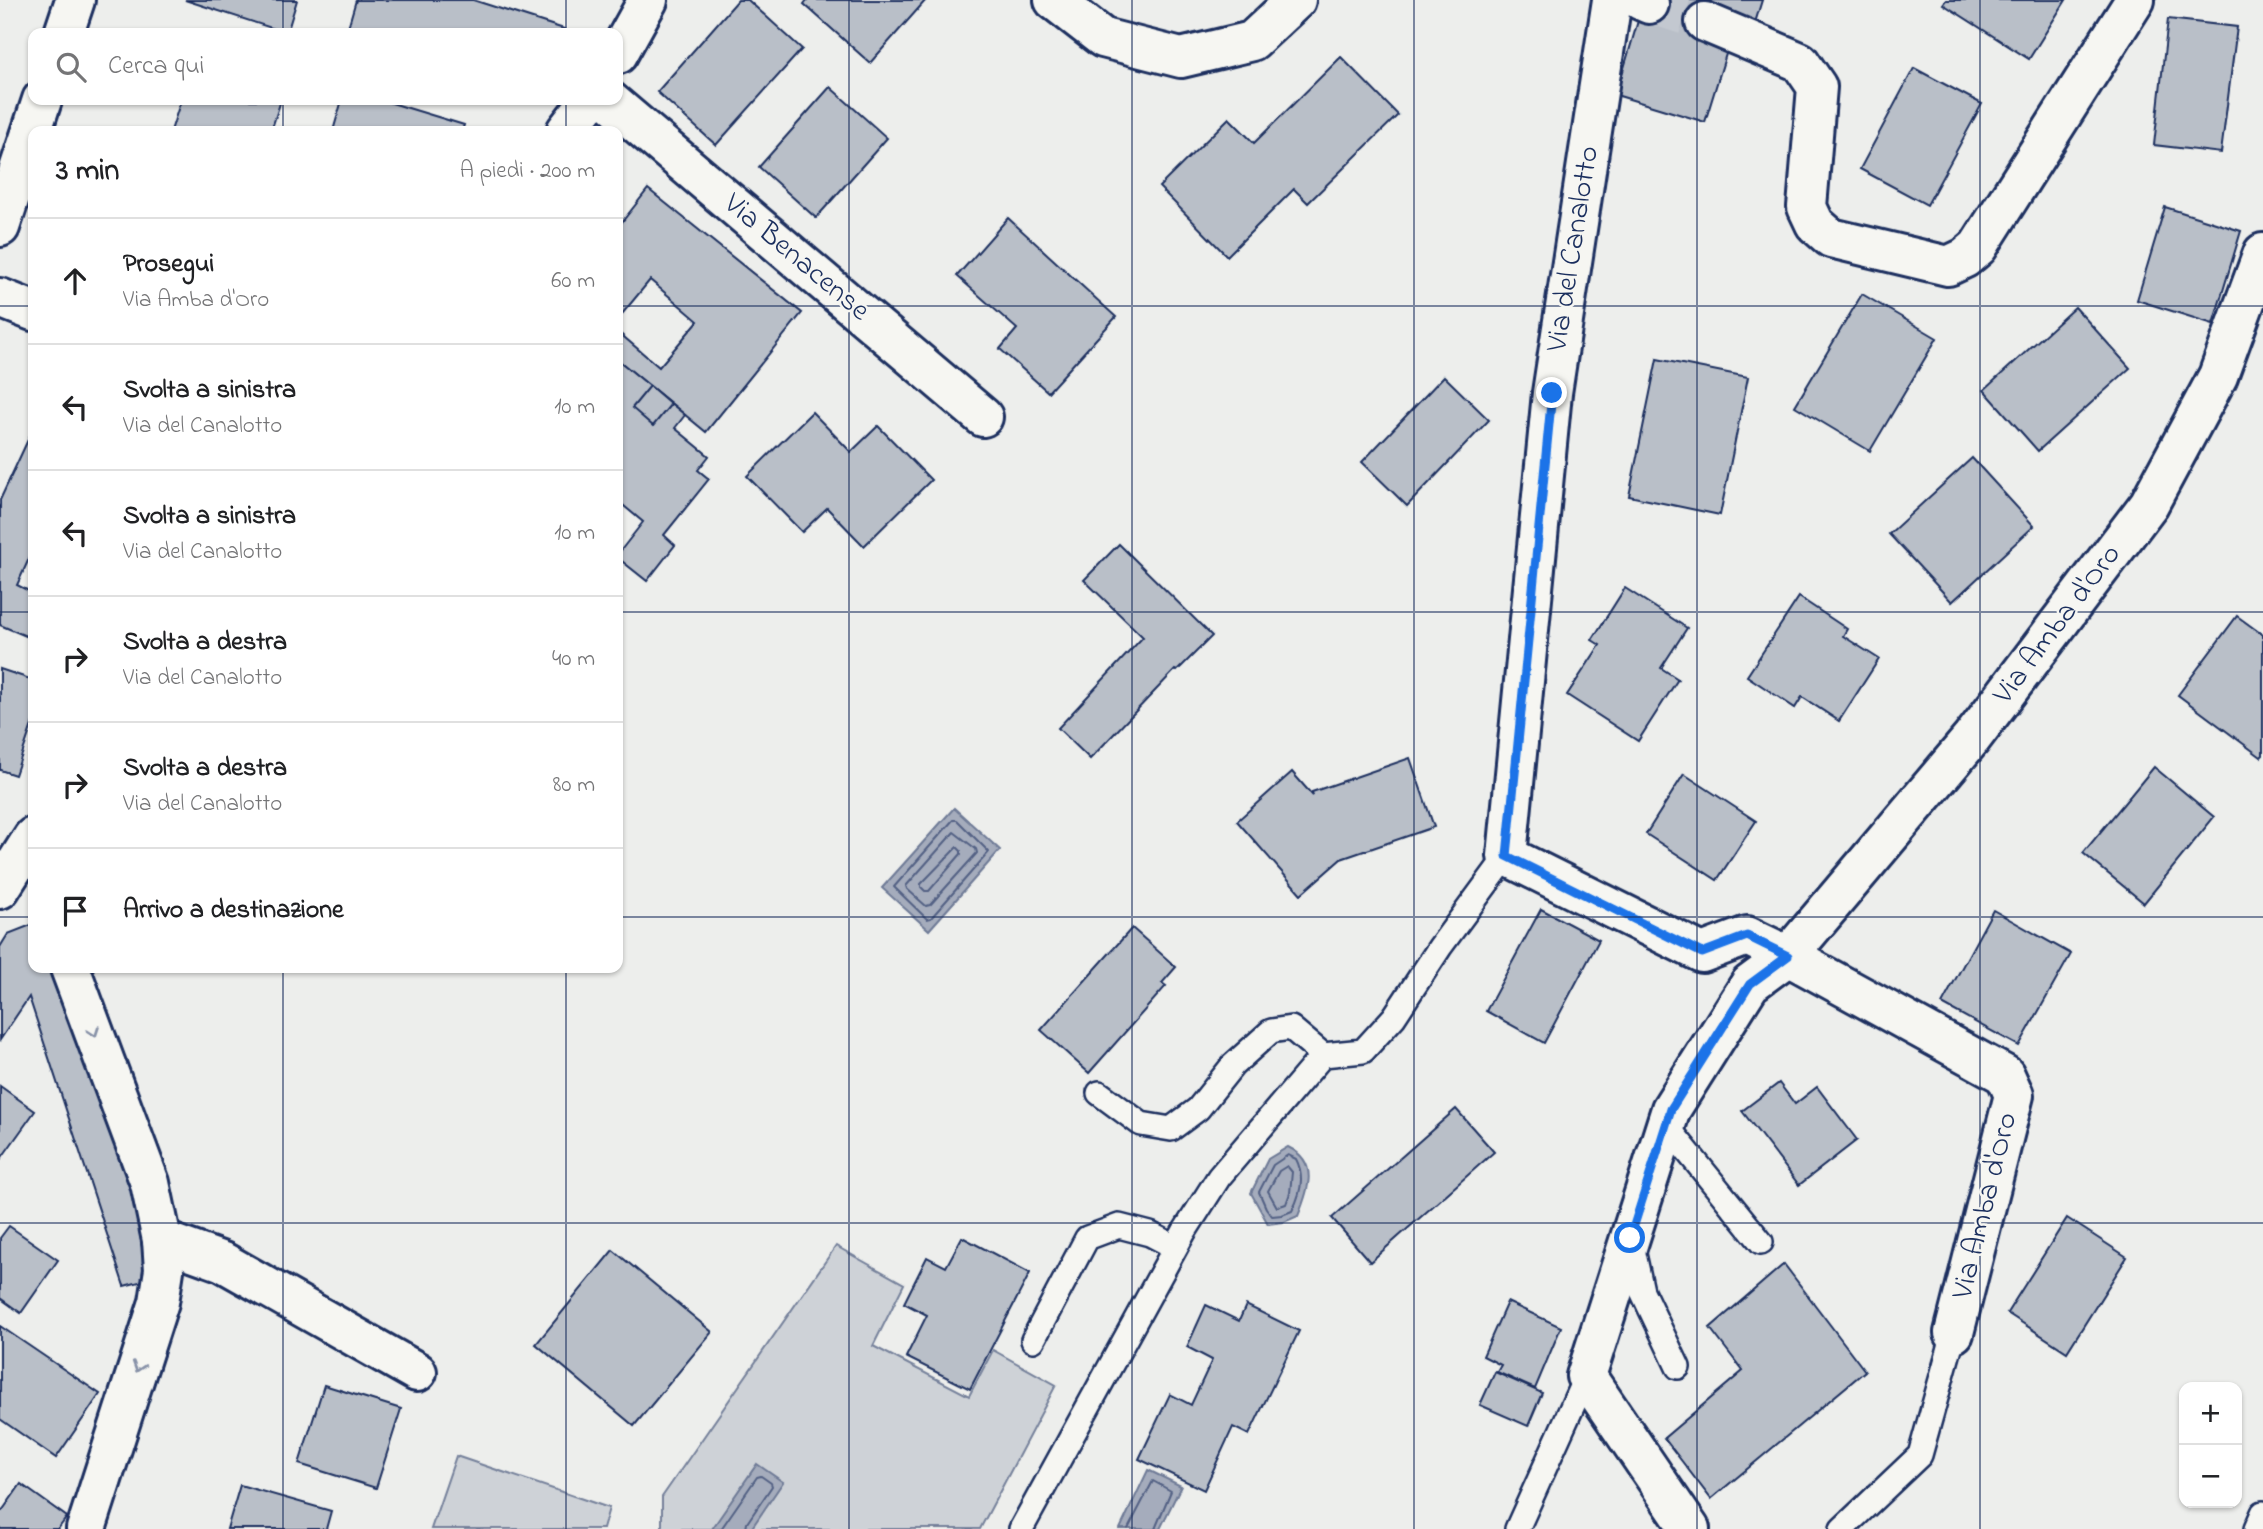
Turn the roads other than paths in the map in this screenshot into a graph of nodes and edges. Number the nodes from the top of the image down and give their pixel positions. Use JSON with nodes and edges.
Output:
{"nodes":[{"id":1,"x":75,"y":0,"type":"edge"},
{"id":2,"x":1054,"y":0,"type":"edge"},
{"id":3,"x":1296,"y":0,"type":"edge"},
{"id":4,"x":1612,"y":0,"type":"edge"},
{"id":5,"x":2135,"y":0,"type":"edge"},
{"id":6,"x":645,"y":1,"type":"edge"},
{"id":7,"x":1705,"y":22,"type":"tunnel mouth"},
{"id":8,"x":66,"y":28,"type":"edge"},
{"id":9,"x":623,"y":44,"type":"edge"},
{"id":10,"x":40,"y":105,"type":"edge"},
{"id":11,"x":586,"y":105,"type":"edge"},
{"id":12,"x":615,"y":105,"type":"edge"},
{"id":13,"x":33,"y":126,"type":"edge"},
{"id":14,"x":570,"y":126,"type":"edge"},
{"id":15,"x":28,"y":142,"type":"edge"},
{"id":16,"x":0,"y":227,"type":"edge"},
{"id":17,"x":2263,"y":253,"type":"edge"},
{"id":18,"x":0,"y":298,"type":"edge"},
{"id":19,"x":28,"y":309,"type":"edge"},
{"id":20,"x":983,"y":417,"type":"dead end"},
{"id":21,"x":28,"y":854,"type":"edge"},
{"id":22,"x":1507,"y":856,"type":"junction"},
{"id":23,"x":0,"y":889,"type":"edge"},
{"id":24,"x":1788,"y":956,"type":"junction"},
{"id":25,"x":73,"y":973,"type":"edge"},
{"id":26,"x":1322,"y":1055,"type":"junction"},
{"id":27,"x":1100,"y":1093,"type":"dead end"},
{"id":28,"x":1666,"y":1125,"type":"junction"},
{"id":29,"x":1630,"y":1238,"type":"junction"},
{"id":30,"x":162,"y":1240,"type":"junction"},
{"id":31,"x":1761,"y":1242,"type":"dead end"},
{"id":32,"x":1175,"y":1247,"type":"junction"},
{"id":33,"x":1954,"y":1333,"type":"joint"},
{"id":34,"x":1033,"y":1340,"type":"dead end"},
{"id":35,"x":1678,"y":1367,"type":"dead end"},
{"id":36,"x":417,"y":1372,"type":"dead end"},
{"id":37,"x":1586,"y":1376,"type":"junction"},
{"id":38,"x":2263,"y":1513,"type":"edge"},
{"id":39,"x":86,"y":1529,"type":"edge"},
{"id":40,"x":1021,"y":1529,"type":"edge"},
{"id":41,"x":1517,"y":1529,"type":"edge"},
{"id":42,"x":1690,"y":1529,"type":"edge"},
{"id":43,"x":1842,"y":1529,"type":"edge"},
{"id":44,"x":2256,"y":1529,"type":"edge"}],
"edges":[{"from":1,"to":8,"type":"street"},
{"from":2,"to":3,"type":"street"},
{"from":4,"to":22,"type":"street","name":"Via del Canalotto"},
{"from":5,"to":7,"type":"street"},
{"from":6,"to":9,"type":"street"},
{"from":10,"to":13,"type":"street"},
{"from":11,"to":14,"type":"street"},
{"from":12,"to":20,"type":"street","name":"Via Benacense"},
{"from":15,"to":16,"type":"street"},
{"from":17,"to":24,"type":"street","name":"Via Amba d'Oro"},
{"from":18,"to":19,"type":"street"},
{"from":21,"to":23,"type":"street"},
{"from":22,"to":24,"type":"street"},
{"from":22,"to":26,"type":"lane"},
{"from":24,"to":28,"type":"street","name":"Via Amba d'Oro"},
{"from":24,"to":33,"type":"street","name":"Via Amba d'Oro"},
{"from":25,"to":30,"type":"street","one_way":true},
{"from":26,"to":27,"type":"lane"},
{"from":26,"to":32,"type":"lane"},
{"from":28,"to":29,"type":"street","name":"Via Amba d'Oro"},
{"from":28,"to":31,"type":"lane"},
{"from":29,"to":35,"type":"lane"},
{"from":29,"to":37,"type":"street","name":"Via Amba d'Oro"},
{"from":30,"to":36,"type":"street"},
{"from":30,"to":39,"type":"street","one_way":true},
{"from":32,"to":34,"type":"lane"},
{"from":32,"to":40,"type":"lane"},
{"from":33,"to":43,"type":"lane"},
{"from":37,"to":41,"type":"lane"},
{"from":37,"to":42,"type":"street"},
{"from":38,"to":44,"type":"lane"}]}
